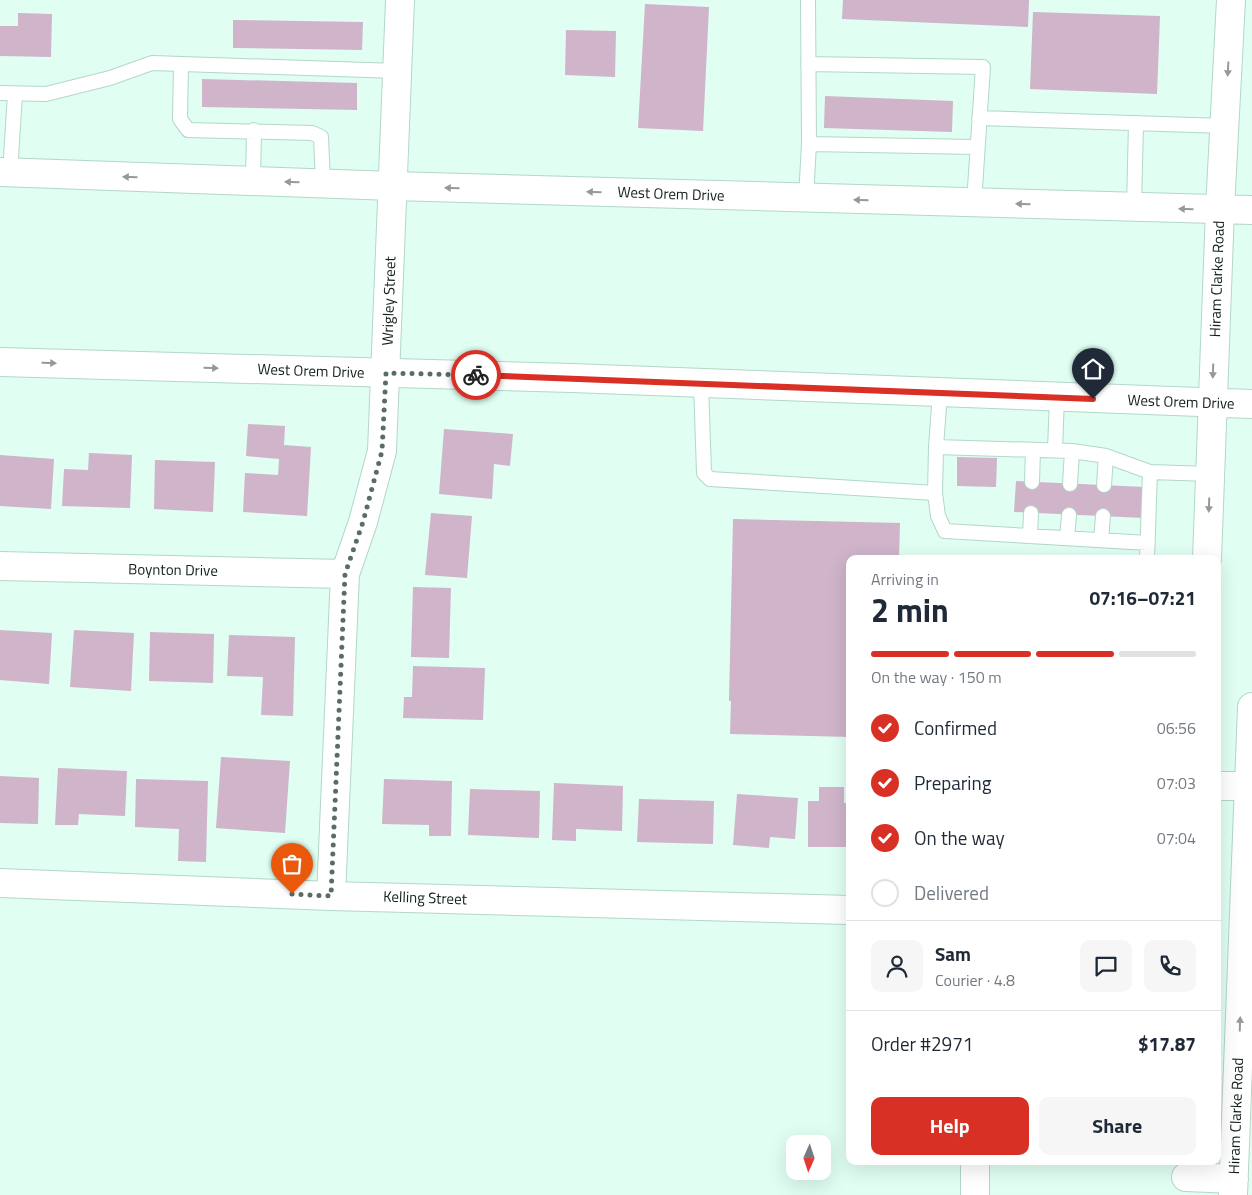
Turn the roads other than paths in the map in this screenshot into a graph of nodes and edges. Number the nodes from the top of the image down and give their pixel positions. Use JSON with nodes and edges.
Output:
{"nodes":[{"id":1,"x":400,"y":0,"type":"edge"},
{"id":2,"x":808,"y":0,"type":"edge"},
{"id":3,"x":1231,"y":0,"type":"edge"},
{"id":4,"x":181,"y":64,"type":"junction"},
{"id":5,"x":808,"y":64,"type":"junction"},
{"id":6,"x":397,"y":70,"type":"junction"},
{"id":7,"x":0,"y":93,"type":"edge"},
{"id":8,"x":15,"y":94,"type":"junction"},
{"id":9,"x":979,"y":118,"type":"junction"},
{"id":10,"x":1136,"y":124,"type":"junction"},
{"id":11,"x":1224,"y":126,"type":"junction"},
{"id":12,"x":254,"y":130,"type":"junction"},
{"id":13,"x":809,"y":144,"type":"junction"},
{"id":14,"x":976,"y":147,"type":"junction"},
{"id":15,"x":5,"y":172,"type":"edge"},
{"id":16,"x":253,"y":181,"type":"junction"},
{"id":17,"x":323,"y":184,"type":"junction"},
{"id":18,"x":393,"y":186,"type":"junction"},
{"id":19,"x":806,"y":198,"type":"junction"},
{"id":20,"x":974,"y":203,"type":"junction"},
{"id":21,"x":1134,"y":207,"type":"junction"},
{"id":22,"x":1220,"y":209,"type":"junction"},
{"id":23,"x":1252,"y":210,"type":"edge"},
{"id":24,"x":0,"y":362,"type":"edge"},
{"id":25,"x":386,"y":373,"type":"junction"},
{"id":26,"x":701,"y":383,"type":"junction"},
{"id":27,"x":940,"y":392,"type":"junction"},
{"id":28,"x":1057,"y":397,"type":"junction"},
{"id":29,"x":1212,"y":404,"type":"junction"},
{"id":30,"x":1252,"y":404,"type":"edge"},
{"id":31,"x":936,"y":447,"type":"junction"},
{"id":32,"x":1033,"y":450,"type":"junction"},
{"id":33,"x":1055,"y":450,"type":"junction"},
{"id":34,"x":1072,"y":451,"type":"junction"},
{"id":35,"x":1106,"y":456,"type":"junction"},
{"id":36,"x":1150,"y":472,"type":"junction"},
{"id":37,"x":1210,"y":474,"type":"junction"},
{"id":38,"x":1032,"y":482,"type":"dead end"},
{"id":39,"x":1070,"y":484,"type":"dead end"},
{"id":40,"x":1104,"y":485,"type":"dead end"},
{"id":41,"x":935,"y":493,"type":"junction"},
{"id":42,"x":1031,"y":513,"type":"dead end"},
{"id":43,"x":1069,"y":514,"type":"dead end"},
{"id":44,"x":1103,"y":516,"type":"dead end"},
{"id":45,"x":1030,"y":536,"type":"junction"},
{"id":46,"x":1068,"y":538,"type":"junction"},
{"id":47,"x":1102,"y":540,"type":"junction"},
{"id":48,"x":1148,"y":543,"type":"junction"},
{"id":49,"x":1147,"y":555,"type":"edge"},
{"id":50,"x":1207,"y":555,"type":"edge"},
{"id":51,"x":0,"y":566,"type":"edge"},
{"id":52,"x":345,"y":574,"type":"junction"},
{"id":53,"x":1252,"y":707,"type":"edge"},
{"id":54,"x":1221,"y":786,"type":"edge"},
{"id":55,"x":1249,"y":786,"type":"junction"},
{"id":56,"x":0,"y":884,"type":"edge"},
{"id":57,"x":331,"y":896,"type":"junction"},
{"id":58,"x":846,"y":910,"type":"edge"},
{"id":59,"x":975,"y":1165,"type":"edge"},
{"id":60,"x":1186,"y":1178,"type":"edge"},
{"id":61,"x":1234,"y":1187,"type":"edge"},
{"id":62,"x":975,"y":1195,"type":"edge"}],
"edges":[{"from":1,"to":6,"type":"main road","name":"Wrigley Street"},
{"from":2,"to":5,"type":"lane"},
{"from":3,"to":11,"type":"main road","name":"Hiram Clarke Road","one_way":true},
{"from":4,"to":6,"type":"lane"},
{"from":4,"to":8,"type":"lane"},
{"from":4,"to":12,"type":"lane"},
{"from":5,"to":9,"type":"lane"},
{"from":5,"to":13,"type":"lane"},
{"from":6,"to":18,"type":"main road","name":"Wrigley Street"},
{"from":7,"to":8,"type":"lane"},
{"from":8,"to":15,"type":"lane"},
{"from":9,"to":10,"type":"lane"},
{"from":9,"to":14,"type":"lane"},
{"from":10,"to":11,"type":"lane"},
{"from":10,"to":21,"type":"lane"},
{"from":11,"to":22,"type":"main road","name":"Hiram Clarke Road"},
{"from":12,"to":16,"type":"lane"},
{"from":12,"to":17,"type":"lane"},
{"from":13,"to":14,"type":"lane"},
{"from":13,"to":19,"type":"lane"},
{"from":14,"to":20,"type":"lane"},
{"from":16,"to":15,"type":"main road","name":"West Orem Drive","one_way":true},
{"from":17,"to":16,"type":"main road","name":"West Orem Drive","one_way":true},
{"from":17,"to":18,"type":"main road","name":"West Orem Drive"},
{"from":19,"to":18,"type":"main road","name":"West Orem Drive","one_way":true},
{"from":18,"to":25,"type":"main road","name":"Wrigley Street"},
{"from":20,"to":19,"type":"main road","name":"West Orem Drive","one_way":true},
{"from":21,"to":20,"type":"main road","name":"West Orem Drive","one_way":true},
{"from":22,"to":21,"type":"main road","name":"West Orem Drive","one_way":true},
{"from":22,"to":23,"type":"main road","name":"West Orem Drive"},
{"from":22,"to":29,"type":"main road","name":"Hiram Clarke Road","one_way":true},
{"from":24,"to":25,"type":"main road","name":"West Orem Drive","one_way":true},
{"from":25,"to":26,"type":"main road","name":"West Orem Drive"},
{"from":25,"to":52,"type":"main road","name":"Wrigley Street"},
{"from":26,"to":27,"type":"main road","name":"West Orem Drive"},
{"from":26,"to":41,"type":"lane"},
{"from":27,"to":28,"type":"main road","name":"West Orem Drive"},
{"from":27,"to":31,"type":"lane"},
{"from":28,"to":29,"type":"main road","name":"West Orem Drive"},
{"from":28,"to":33,"type":"lane"},
{"from":29,"to":30,"type":"main road","name":"West Orem Drive"},
{"from":29,"to":37,"type":"main road","name":"Hiram Clarke Road"},
{"from":31,"to":32,"type":"lane"},
{"from":31,"to":41,"type":"lane"},
{"from":32,"to":33,"type":"lane"},
{"from":32,"to":38,"type":"lane"},
{"from":33,"to":34,"type":"lane"},
{"from":34,"to":35,"type":"lane"},
{"from":34,"to":39,"type":"lane"},
{"from":35,"to":36,"type":"lane"},
{"from":35,"to":40,"type":"lane"},
{"from":36,"to":37,"type":"lane"},
{"from":36,"to":48,"type":"lane"},
{"from":37,"to":50,"type":"main road","name":"Hiram Clarke Road","one_way":true},
{"from":41,"to":45,"type":"lane"},
{"from":42,"to":45,"type":"lane"},
{"from":43,"to":46,"type":"lane"},
{"from":44,"to":47,"type":"lane"},
{"from":45,"to":46,"type":"lane"},
{"from":46,"to":47,"type":"lane"},
{"from":47,"to":48,"type":"lane"},
{"from":48,"to":49,"type":"lane"},
{"from":51,"to":52,"type":"main road","name":"Boynton Drive"},
{"from":52,"to":57,"type":"main road","name":"Wrigley Street"},
{"from":53,"to":55,"type":"main road","name":"Hiram Clarke Road"},
{"from":54,"to":55,"type":"main road"},
{"from":61,"to":55,"type":"main road","name":"Hiram Clarke Road","one_way":true},
{"from":56,"to":57,"type":"main road","name":"Kelling Street"},
{"from":57,"to":58,"type":"main road","name":"Kelling Street"},
{"from":59,"to":62,"type":"main road"},
{"from":60,"to":61,"type":"main road"}]}
